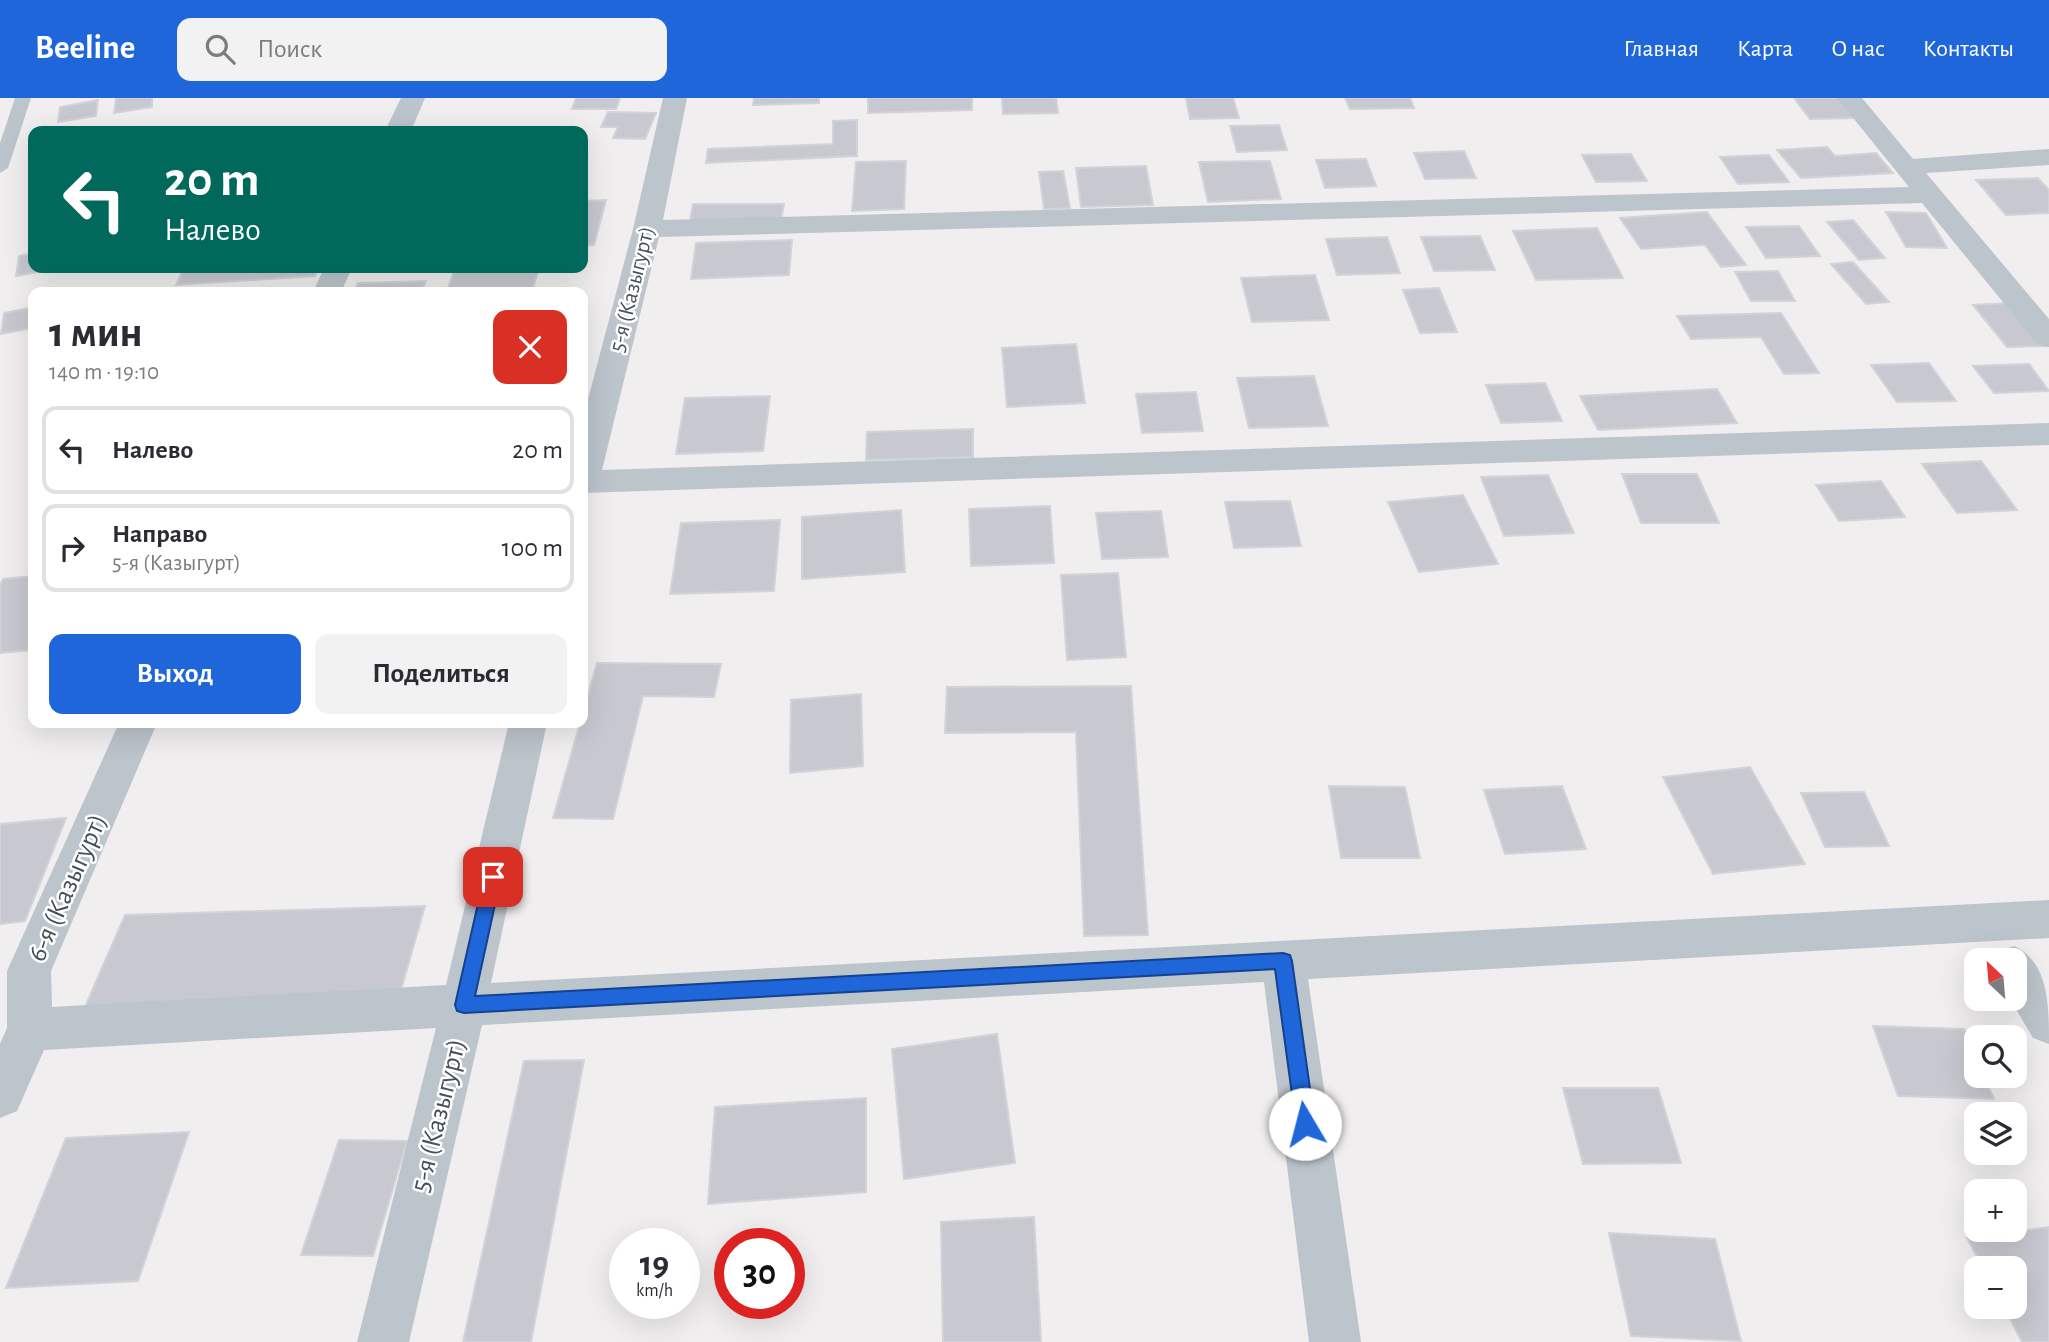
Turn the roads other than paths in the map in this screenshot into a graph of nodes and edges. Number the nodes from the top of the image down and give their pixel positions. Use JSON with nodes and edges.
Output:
{"nodes":[{"id":1,"x":23,"y":98,"type":"edge"},
{"id":2,"x":413,"y":98,"type":"edge"},
{"id":3,"x":675,"y":98,"type":"edge"},
{"id":4,"x":1849,"y":98,"type":"edge"},
{"id":5,"x":400,"y":126,"type":"edge"},
{"id":6,"x":2049,"y":157,"type":"edge"},
{"id":7,"x":1906,"y":167,"type":"junction"},
{"id":8,"x":0,"y":169,"type":"edge"},
{"id":9,"x":1929,"y":195,"type":"junction"},
{"id":10,"x":647,"y":229,"type":"junction"},
{"id":11,"x":2049,"y":338,"type":"edge"},
{"id":12,"x":2049,"y":434,"type":"edge"},
{"id":13,"x":588,"y":461,"type":"edge"},
{"id":14,"x":588,"y":481,"type":"edge"},
{"id":15,"x":136,"y":728,"type":"edge"},
{"id":16,"x":527,"y":728,"type":"edge"},
{"id":17,"x":2049,"y":919,"type":"edge"},
{"id":18,"x":1988,"y":923,"type":"junction"},
{"id":19,"x":2003,"y":948,"type":"edge"},
{"id":20,"x":1283,"y":961,"type":"junction"},
{"id":21,"x":14,"y":971,"type":"edge"},
{"id":22,"x":2027,"y":987,"type":"edge"},
{"id":23,"x":464,"y":1005,"type":"junction"},
{"id":24,"x":2049,"y":1023,"type":"edge"},
{"id":25,"x":30,"y":1029,"type":"junction"},
{"id":26,"x":0,"y":1095,"type":"edge"},
{"id":27,"x":383,"y":1342,"type":"edge"},
{"id":28,"x":1335,"y":1342,"type":"edge"}],
"edges":[{"from":1,"to":8,"type":"lane"},
{"from":2,"to":5,"type":"street"},
{"from":3,"to":10,"type":"street","name":"5-я (Казыгурт)"},
{"from":4,"to":7,"type":"street"},
{"from":6,"to":7,"type":"street"},
{"from":7,"to":9,"type":"street"},
{"from":9,"to":10,"type":"street"},
{"from":9,"to":11,"type":"street"},
{"from":10,"to":13,"type":"street","name":"5-я (Казыгурт)"},
{"from":12,"to":14,"type":"street"},
{"from":15,"to":21,"type":"street","name":"6-я (Казыгурт)"},
{"from":16,"to":23,"type":"street","name":"5-я (Казыгурт)"},
{"from":17,"to":18,"type":"street"},
{"from":18,"to":19,"type":"street"},
{"from":18,"to":20,"type":"street"},
{"from":20,"to":23,"type":"street"},
{"from":20,"to":28,"type":"street"},
{"from":21,"to":25,"type":"street","name":"6-я (Казыгурт)"},
{"from":22,"to":24,"type":"street"},
{"from":23,"to":25,"type":"street"},
{"from":23,"to":27,"type":"street","name":"5-я (Казыгурт)"},
{"from":25,"to":26,"type":"street","name":"6-я (Казыгурт)"}]}
